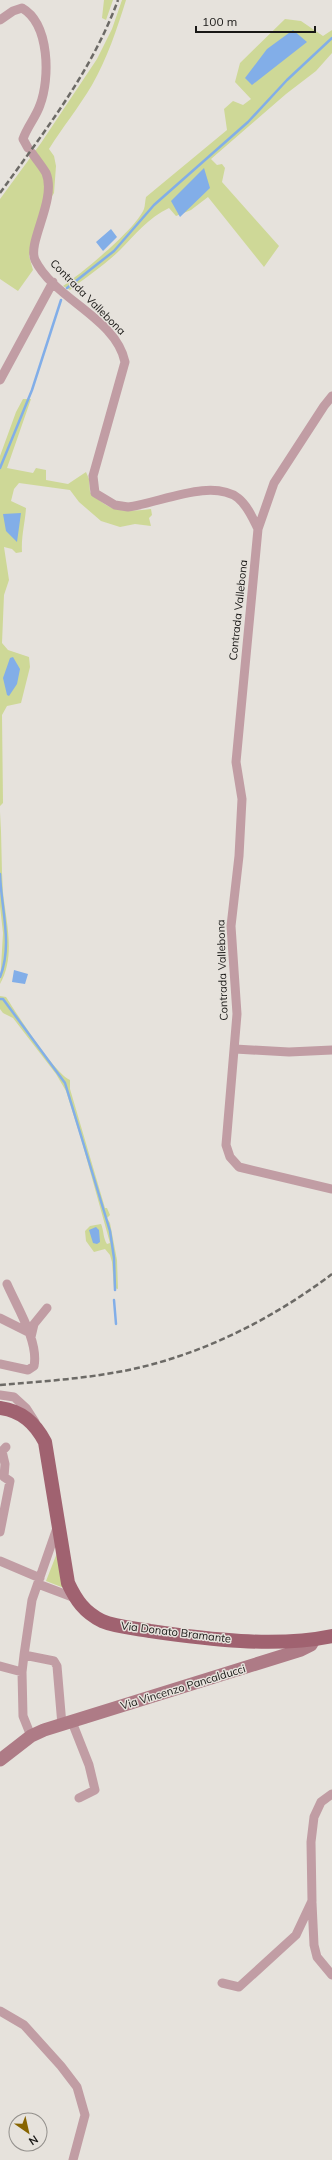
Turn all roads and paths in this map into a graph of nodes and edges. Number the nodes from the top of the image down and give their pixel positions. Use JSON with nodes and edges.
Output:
{"nodes":[{"id":1,"x":0,"y":20,"type":"edge"},
{"id":2,"x":53,"y":282,"type":"junction"},
{"id":3,"x":0,"y":380,"type":"edge"},
{"id":4,"x":332,"y":396,"type":"edge"},
{"id":5,"x":258,"y":529,"type":"junction"},
{"id":6,"x":235,"y":1049,"type":"junction"},
{"id":7,"x":332,"y":1050,"type":"edge"},
{"id":8,"x":332,"y":1189,"type":"edge"},
{"id":9,"x":7,"y":1284,"type":"dead end"},
{"id":10,"x":47,"y":1308,"type":"dead end"},
{"id":11,"x":0,"y":1318,"type":"edge"},
{"id":12,"x":30,"y":1334,"type":"junction"},
{"id":13,"x":0,"y":1364,"type":"edge"},
{"id":14,"x":0,"y":1395,"type":"edge"},
{"id":15,"x":0,"y":1408,"type":"edge"},
{"id":16,"x":40,"y":1432,"type":"junction"},
{"id":17,"x":6,"y":1447,"type":"dead end"},
{"id":18,"x":58,"y":1524,"type":"junction"},
{"id":19,"x":0,"y":1532,"type":"edge"},
{"id":20,"x":0,"y":1561,"type":"edge"},
{"id":21,"x":39,"y":1581,"type":"junction"},
{"id":22,"x":75,"y":1598,"type":"junction"},
{"id":23,"x":332,"y":1636,"type":"edge"},
{"id":24,"x":314,"y":1640,"type":"junction"},
{"id":25,"x":24,"y":1655,"type":"junction"},
{"id":26,"x":0,"y":1666,"type":"edge"},
{"id":27,"x":22,"y":1672,"type":"junction"},
{"id":28,"x":67,"y":1723,"type":"junction"},
{"id":29,"x":31,"y":1736,"type":"junction"},
{"id":30,"x":0,"y":1760,"type":"edge"},
{"id":31,"x":332,"y":1794,"type":"edge"},
{"id":32,"x":79,"y":1798,"type":"dead end"},
{"id":33,"x":312,"y":1901,"type":"junction"},
{"id":34,"x":332,"y":1975,"type":"edge"},
{"id":35,"x":222,"y":1983,"type":"dead end"},
{"id":36,"x":0,"y":2011,"type":"edge"},
{"id":37,"x":73,"y":2160,"type":"edge"}],
"edges":[{"from":1,"to":2,"type":"street","name":"Contrada Vallebona"},
{"from":2,"to":3,"type":"street"},
{"from":2,"to":5,"type":"street","name":"Contrada Vallebona"},
{"from":4,"to":5,"type":"street"},
{"from":5,"to":6,"type":"street","name":"Contrada Vallebona"},
{"from":6,"to":7,"type":"street"},
{"from":6,"to":8,"type":"street","name":"Contrada Vallebona"},
{"from":9,"to":12,"type":"street"},
{"from":10,"to":12,"type":"street"},
{"from":11,"to":12,"type":"street"},
{"from":12,"to":13,"type":"street"},
{"from":14,"to":16,"type":"street"},
{"from":15,"to":16,"type":"main road","name":"Via Donato Bramante"},
{"from":16,"to":18,"type":"main road","name":"Via Donato Bramante"},
{"from":17,"to":19,"type":"street"},
{"from":18,"to":21,"type":"street"},
{"from":18,"to":22,"type":"main road","name":"Via Donato Bramante"},
{"from":20,"to":21,"type":"street"},
{"from":21,"to":22,"type":"street"},
{"from":21,"to":25,"type":"street"},
{"from":22,"to":24,"type":"main road","name":"Via Donato Bramante"},
{"from":23,"to":24,"type":"main road","name":"Via Vincenzo Pancalducci"},
{"from":24,"to":28,"type":"main road","name":"Via Vincenzo Pancalducci"},
{"from":25,"to":27,"type":"street"},
{"from":25,"to":28,"type":"street"},
{"from":26,"to":27,"type":"street"},
{"from":27,"to":29,"type":"street"},
{"from":28,"to":29,"type":"main road","name":"Via Vincenzo Pancalducci"},
{"from":28,"to":32,"type":"street"},
{"from":29,"to":30,"type":"main road","name":"Via Vincenzo Pancalducci"},
{"from":31,"to":33,"type":"street"},
{"from":33,"to":34,"type":"street"},
{"from":33,"to":35,"type":"street"},
{"from":36,"to":37,"type":"street"}]}
